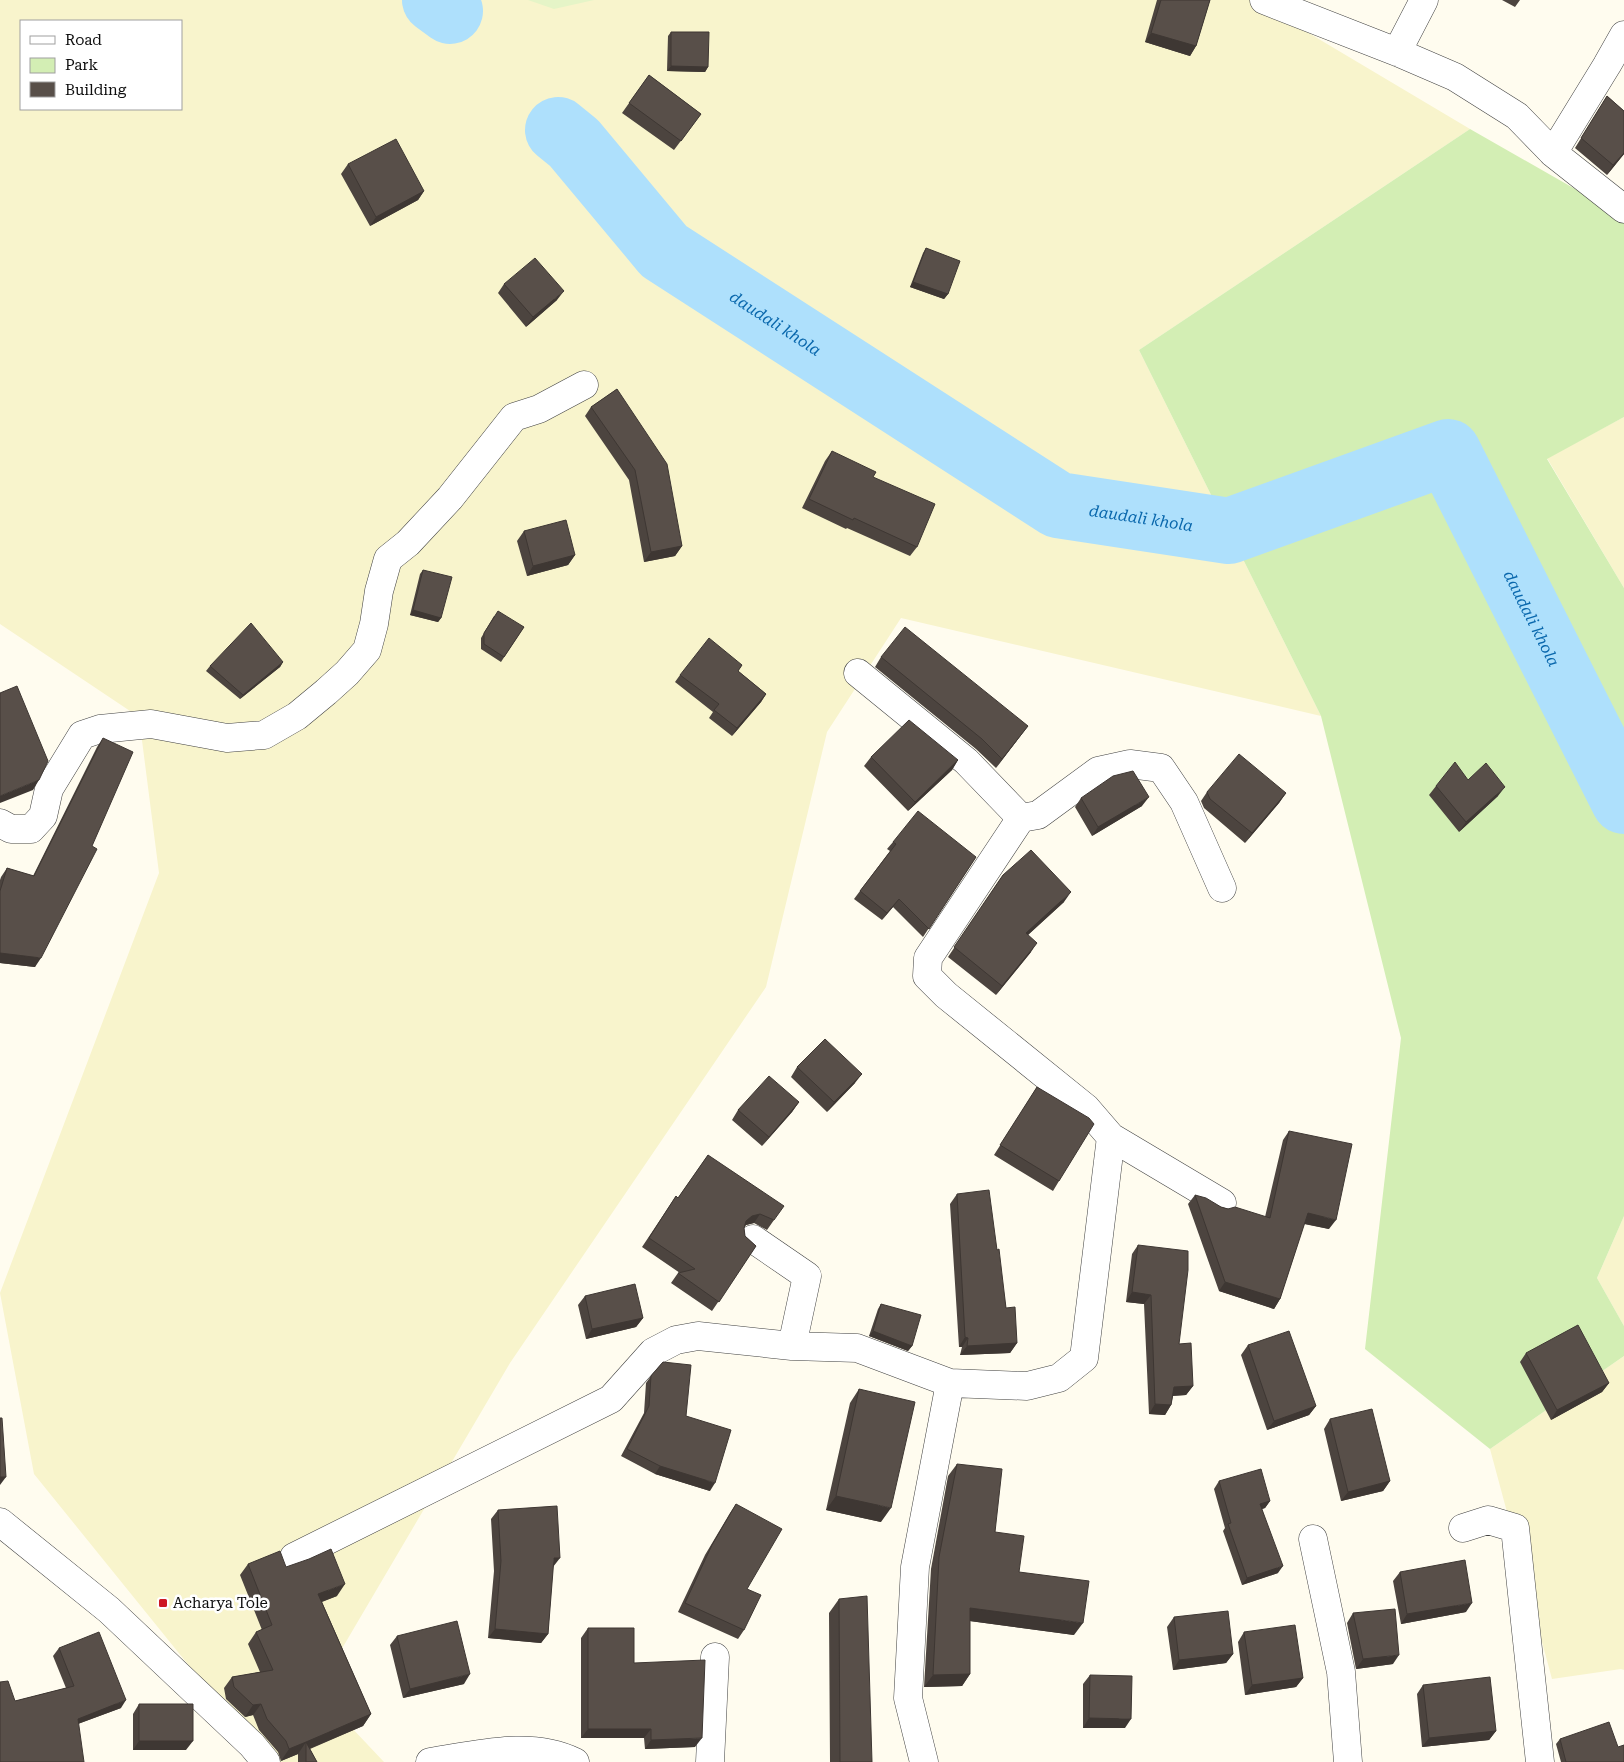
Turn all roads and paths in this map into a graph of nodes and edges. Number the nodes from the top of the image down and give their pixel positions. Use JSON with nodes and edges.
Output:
{"nodes":[{"id":1,"x":1264,"y":0,"type":"edge"},
{"id":2,"x":1424,"y":0,"type":"edge"},
{"id":3,"x":1624,"y":35,"type":"edge"},
{"id":4,"x":1396,"y":52,"type":"junction"},
{"id":5,"x":1553,"y":153,"type":"junction"},
{"id":6,"x":1624,"y":210,"type":"edge"},
{"id":7,"x":584,"y":385,"type":"dead end"},
{"id":8,"x":858,"y":673,"type":"dead end"},
{"id":9,"x":1022,"y":818,"type":"junction"},
{"id":10,"x":0,"y":822,"type":"edge"},
{"id":11,"x":1222,"y":888,"type":"dead end"},
{"id":12,"x":1111,"y":1137,"type":"junction"},
{"id":13,"x":1222,"y":1204,"type":"dead end"},
{"id":14,"x":753,"y":1239,"type":"dead end"},
{"id":15,"x":792,"y":1346,"type":"junction"},
{"id":16,"x":950,"y":1383,"type":"junction"},
{"id":17,"x":0,"y":1522,"type":"edge"},
{"id":18,"x":1463,"y":1528,"type":"dead end"},
{"id":19,"x":1313,"y":1539,"type":"dead end"},
{"id":20,"x":294,"y":1557,"type":"dead end"},
{"id":21,"x":715,"y":1657,"type":"dead end"},
{"id":22,"x":266,"y":1762,"type":"edge"},
{"id":23,"x":430,"y":1762,"type":"edge"},
{"id":24,"x":575,"y":1762,"type":"edge"},
{"id":25,"x":710,"y":1762,"type":"edge"},
{"id":26,"x":924,"y":1762,"type":"edge"},
{"id":27,"x":1348,"y":1762,"type":"edge"},
{"id":28,"x":1540,"y":1762,"type":"edge"}],
"edges":[{"from":1,"to":4,"type":"street"},
{"from":2,"to":4,"type":"street"},
{"from":3,"to":5,"type":"street"},
{"from":4,"to":5,"type":"street"},
{"from":5,"to":6,"type":"street"},
{"from":7,"to":10,"type":"street"},
{"from":8,"to":9,"type":"street"},
{"from":9,"to":11,"type":"street"},
{"from":9,"to":12,"type":"street"},
{"from":12,"to":13,"type":"street"},
{"from":12,"to":16,"type":"street"},
{"from":14,"to":15,"type":"street"},
{"from":15,"to":16,"type":"street"},
{"from":15,"to":20,"type":"street"},
{"from":16,"to":26,"type":"street"},
{"from":17,"to":22,"type":"street"},
{"from":18,"to":28,"type":"street"},
{"from":19,"to":27,"type":"street"},
{"from":21,"to":25,"type":"street"},
{"from":23,"to":24,"type":"street"}]}
